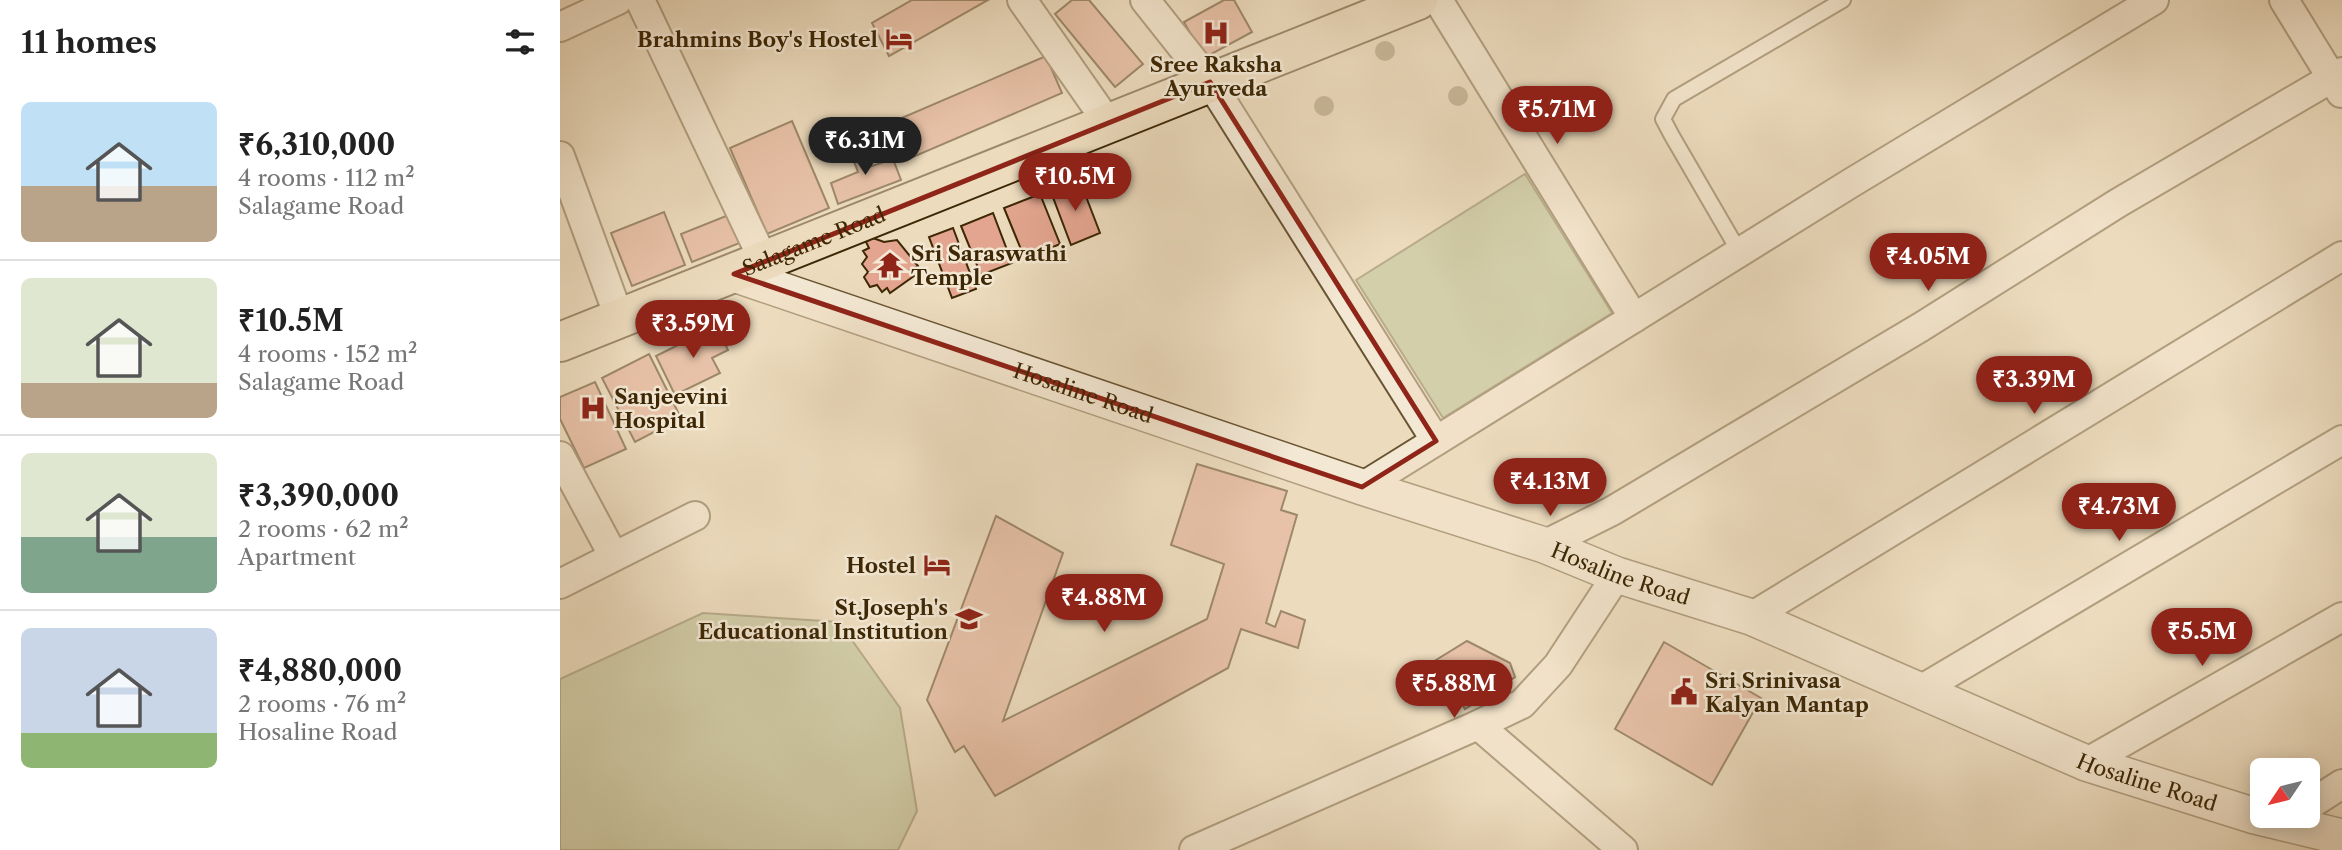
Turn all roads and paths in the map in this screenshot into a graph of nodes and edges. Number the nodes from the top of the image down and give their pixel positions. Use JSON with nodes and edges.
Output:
{"nodes":[{"id":1,"x":618,"y":0,"type":"edge"},
{"id":2,"x":640,"y":0,"type":"edge"},
{"id":3,"x":1022,"y":0,"type":"edge"},
{"id":4,"x":1145,"y":0,"type":"edge"},
{"id":5,"x":1418,"y":0,"type":"edge"},
{"id":6,"x":1438,"y":0,"type":"edge"},
{"id":7,"x":1843,"y":0,"type":"edge"},
{"id":8,"x":2154,"y":0,"type":"edge"},
{"id":9,"x":2284,"y":0,"type":"edge"},
{"id":10,"x":560,"y":27,"type":"edge"},
{"id":11,"x":2339,"y":81,"type":"edge"},
{"id":12,"x":1210,"y":82,"type":"junction"},
{"id":13,"x":1108,"y":123,"type":"junction"},
{"id":14,"x":560,"y":156,"type":"edge"},
{"id":15,"x":1740,"y":253,"type":"junction"},
{"id":16,"x":2342,"y":256,"type":"edge"},
{"id":17,"x":749,"y":268,"type":"junction"},
{"id":18,"x":618,"y":317,"type":"junction"},
{"id":19,"x":1634,"y":318,"type":"junction"},
{"id":20,"x":560,"y":342,"type":"edge"},
{"id":21,"x":2342,"y":440,"type":"edge"},
{"id":22,"x":1436,"y":441,"type":"junction"},
{"id":23,"x":560,"y":456,"type":"edge"},
{"id":24,"x":1362,"y":487,"type":"junction"},
{"id":25,"x":695,"y":516,"type":"dead end"},
{"id":26,"x":1544,"y":545,"type":"junction"},
{"id":27,"x":613,"y":555,"type":"junction"},
{"id":28,"x":1617,"y":575,"type":"junction"},
{"id":29,"x":560,"y":584,"type":"edge"},
{"id":30,"x":1751,"y":617,"type":"junction"},
{"id":31,"x":2342,"y":617,"type":"edge"},
{"id":32,"x":1922,"y":689,"type":"junction"},
{"id":33,"x":1478,"y":725,"type":"junction"},
{"id":34,"x":2086,"y":763,"type":"junction"},
{"id":35,"x":2342,"y":784,"type":"edge"},
{"id":36,"x":2320,"y":799,"type":"edge"},
{"id":37,"x":2250,"y":804,"type":"edge"},
{"id":38,"x":2320,"y":827,"type":"edge"},
{"id":39,"x":2342,"y":838,"type":"edge"},
{"id":40,"x":1194,"y":850,"type":"edge"},
{"id":41,"x":1623,"y":850,"type":"edge"},
{"id":42,"x":2328,"y":850,"type":"edge"}],
"edges":[{"from":1,"to":10,"type":"street"},
{"from":2,"to":17,"type":"street"},
{"from":3,"to":13,"type":"street"},
{"from":4,"to":12,"type":"street"},
{"from":5,"to":12,"type":"main road","name":"Salagame Road"},
{"from":6,"to":19,"type":"street"},
{"from":7,"to":15,"type":"lane"},
{"from":8,"to":15,"type":"street"},
{"from":9,"to":11,"type":"street"},
{"from":11,"to":26,"type":"street"},
{"from":12,"to":13,"type":"main road","name":"Salagame Road"},
{"from":12,"to":22,"type":"street"},
{"from":13,"to":17,"type":"main road","name":"Salagame Road"},
{"from":14,"to":18,"type":"street"},
{"from":15,"to":19,"type":"street"},
{"from":16,"to":30,"type":"street"},
{"from":17,"to":18,"type":"main road","name":"Salagame Road"},
{"from":17,"to":24,"type":"street","name":"Hosaline Road"},
{"from":18,"to":20,"type":"main road","name":"Salagame Road"},
{"from":19,"to":22,"type":"street"},
{"from":21,"to":32,"type":"street"},
{"from":22,"to":24,"type":"street"},
{"from":23,"to":27,"type":"street"},
{"from":24,"to":26,"type":"street","name":"Hosaline Road"},
{"from":25,"to":27,"type":"street"},
{"from":26,"to":28,"type":"street","name":"Hosaline Road"},
{"from":27,"to":29,"type":"street"},
{"from":28,"to":30,"type":"street","name":"Hosaline Road"},
{"from":28,"to":33,"type":"street"},
{"from":30,"to":32,"type":"street","name":"Hosaline Road"},
{"from":31,"to":34,"type":"street"},
{"from":32,"to":34,"type":"street","name":"Hosaline Road"},
{"from":33,"to":40,"type":"street"},
{"from":33,"to":41,"type":"street"},
{"from":34,"to":37,"type":"street","name":"Hosaline Road"},
{"from":35,"to":36,"type":"street"},
{"from":38,"to":39,"type":"street","name":"Hosaline Road"},
{"from":39,"to":42,"type":"street"}]}
